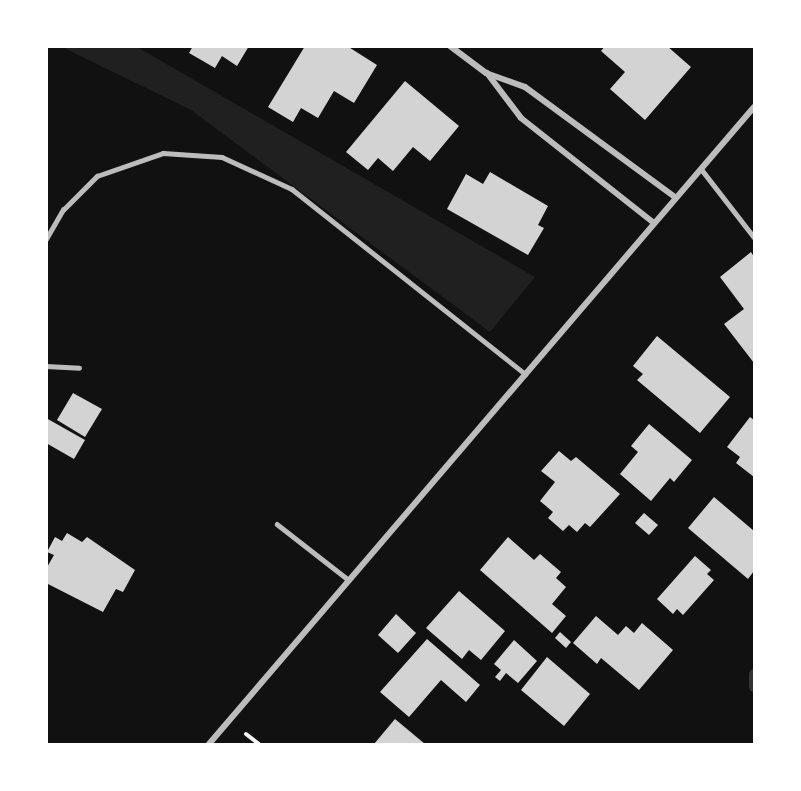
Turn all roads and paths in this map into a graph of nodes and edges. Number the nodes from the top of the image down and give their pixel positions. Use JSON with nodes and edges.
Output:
{"nodes":[{"id":1,"x":450,"y":46,"type":"edge"},
{"id":2,"x":486,"y":73,"type":"junction"},
{"id":3,"x":754,"y":107,"type":"edge"},
{"id":4,"x":702,"y":170,"type":"junction"},
{"id":5,"x":676,"y":198,"type":"junction"},
{"id":6,"x":654,"y":223,"type":"junction"},
{"id":7,"x":754,"y":237,"type":"edge"},
{"id":8,"x":46,"y":239,"type":"edge"},
{"id":9,"x":46,"y":366,"type":"edge"},
{"id":10,"x":78,"y":368,"type":"dead end"},
{"id":11,"x":525,"y":374,"type":"junction"},
{"id":12,"x":277,"y":524,"type":"dead end"},
{"id":13,"x":349,"y":580,"type":"junction"},
{"id":14,"x":208,"y":744,"type":"edge"}],
"edges":[{"from":1,"to":2,"type":"street"},
{"from":2,"to":5,"type":"street"},
{"from":2,"to":6,"type":"street"},
{"from":3,"to":4,"type":"street"},
{"from":4,"to":5,"type":"street"},
{"from":4,"to":7,"type":"lane"},
{"from":5,"to":6,"type":"street"},
{"from":6,"to":11,"type":"street"},
{"from":8,"to":11,"type":"lane"},
{"from":9,"to":10,"type":"lane"},
{"from":11,"to":13,"type":"street"},
{"from":12,"to":13,"type":"lane"},
{"from":13,"to":14,"type":"street"}]}
